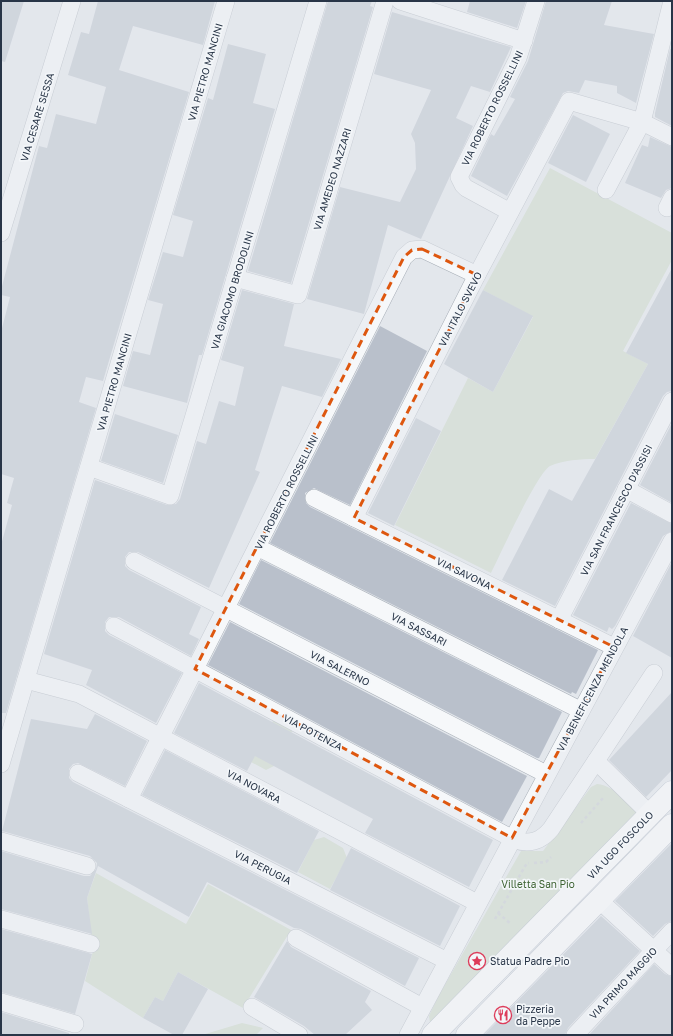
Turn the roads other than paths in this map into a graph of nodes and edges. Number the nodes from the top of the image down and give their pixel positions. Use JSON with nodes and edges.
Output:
{"nodes":[{"id":1,"x":72,"y":1,"type":"edge"},
{"id":2,"x":226,"y":1,"type":"edge"},
{"id":3,"x":318,"y":1,"type":"edge"},
{"id":4,"x":385,"y":1,"type":"edge"},
{"id":5,"x":400,"y":1,"type":"edge"},
{"id":6,"x":536,"y":1,"type":"edge"},
{"id":7,"x":672,"y":1,"type":"edge"},
{"id":8,"x":524,"y":41,"type":"junction"},
{"id":9,"x":642,"y":122,"type":"junction"},
{"id":10,"x":672,"y":137,"type":"edge"},
{"id":11,"x":606,"y":190,"type":"dead end"},
{"id":12,"x":510,"y":212,"type":"junction"},
{"id":13,"x":1,"y":233,"type":"edge"},
{"id":14,"x":477,"y":275,"type":"junction"},
{"id":15,"x":235,"y":278,"type":"junction"},
{"id":16,"x":672,"y":401,"type":"edge"},
{"id":17,"x":89,"y":467,"type":"junction"},
{"id":18,"x":626,"y":489,"type":"junction"},
{"id":19,"x":314,"y":498,"type":"dead end"},
{"id":20,"x":672,"y":514,"type":"edge"},
{"id":21,"x":354,"y":518,"type":"junction"},
{"id":22,"x":672,"y":541,"type":"edge"},
{"id":23,"x":257,"y":547,"type":"junction"},
{"id":24,"x":134,"y":561,"type":"dead end"},
{"id":25,"x":226,"y":609,"type":"junction"},
{"id":26,"x":559,"y":620,"type":"junction"},
{"id":27,"x":114,"y":626,"type":"dead end"},
{"id":28,"x":614,"y":647,"type":"junction"},
{"id":29,"x":195,"y":669,"type":"junction"},
{"id":30,"x":654,"y":673,"type":"dead end"},
{"id":31,"x":26,"y":680,"type":"junction"},
{"id":32,"x":580,"y":710,"type":"junction"},
{"id":33,"x":160,"y":736,"type":"junction"},
{"id":34,"x":596,"y":761,"type":"junction"},
{"id":35,"x":1,"y":764,"type":"edge"},
{"id":36,"x":78,"y":773,"type":"dead end"},
{"id":37,"x":546,"y":774,"type":"junction"},
{"id":38,"x":672,"y":792,"type":"edge"},
{"id":39,"x":129,"y":799,"type":"junction"},
{"id":40,"x":650,"y":814,"type":"junction"},
{"id":41,"x":672,"y":825,"type":"edge"},
{"id":42,"x":512,"y":838,"type":"junction"},
{"id":43,"x":1,"y":841,"type":"edge"},
{"id":44,"x":87,"y":866,"type":"dead end"},
{"id":45,"x":599,"y":900,"type":"junction"},
{"id":46,"x":477,"y":903,"type":"junction"},
{"id":47,"x":1,"y":918,"type":"edge"},
{"id":48,"x":672,"y":931,"type":"edge"},
{"id":49,"x":296,"y":938,"type":"dead end"},
{"id":50,"x":91,"y":944,"type":"dead end"},
{"id":51,"x":654,"y":950,"type":"junction"},
{"id":52,"x":447,"y":961,"type":"junction"},
{"id":53,"x":672,"y":967,"type":"edge"},
{"id":54,"x":1,"y":1002,"type":"edge"},
{"id":55,"x":252,"y":1007,"type":"dead end"},
{"id":56,"x":422,"y":1008,"type":"junction"},
{"id":57,"x":75,"y":1024,"type":"dead end"},
{"id":58,"x":299,"y":1035,"type":"edge"},
{"id":59,"x":408,"y":1035,"type":"edge"},
{"id":60,"x":433,"y":1035,"type":"edge"},
{"id":61,"x":467,"y":1035,"type":"edge"},
{"id":62,"x":575,"y":1035,"type":"edge"}],
"edges":[{"from":1,"to":13,"type":"street","name":"VIA CESARE SESSA"},
{"from":2,"to":17,"type":"street","name":"VIA PIETRO MANCINI"},
{"from":3,"to":15,"type":"street","name":"VIA GIACOMO BRODOLINI"},
{"from":4,"to":15,"type":"street","name":"VIA AMEDEO NAZZARI"},
{"from":5,"to":8,"type":"street"},
{"from":6,"to":8,"type":"street","name":"VIA ROBERTO ROSSELLINI"},
{"from":7,"to":9,"type":"street"},
{"from":8,"to":12,"type":"street","name":"VIA ROBERTO ROSSELLINI"},
{"from":9,"to":10,"type":"street"},
{"from":9,"to":11,"type":"street"},
{"from":9,"to":12,"type":"street","name":"VIA ITALO SVEVO"},
{"from":12,"to":14,"type":"street","name":"VIA ITALO SVEVO"},
{"from":14,"to":21,"type":"street","name":"VIA ITALO SVEVO"},
{"from":14,"to":23,"type":"street","name":"VIA ROBERTO ROSSELLINI"},
{"from":15,"to":17,"type":"street","name":"VIA GIACOMO BRODOLINI"},
{"from":16,"to":18,"type":"street","name":"VIA SAN FRANCESCO D'ASSISI"},
{"from":17,"to":31,"type":"street","name":"VIA PIETRO MANCINI"},
{"from":18,"to":20,"type":"street"},
{"from":18,"to":26,"type":"street","name":"VIA SAN FRANCESCO D'ASSISI"},
{"from":19,"to":21,"type":"street","name":"VIA SAVONA"},
{"from":21,"to":26,"type":"street","name":"VIA SAVONA"},
{"from":22,"to":28,"type":"street","name":"VIA BENEFICENZA MENDOLA"},
{"from":23,"to":25,"type":"street","name":"VIA ROBERTO ROSSELLINI"},
{"from":23,"to":32,"type":"street","name":"VIA SASSARI"},
{"from":24,"to":25,"type":"street","name":"VIA SALERNO"},
{"from":25,"to":29,"type":"street","name":"VIA ROBERTO ROSSELLINI"},
{"from":25,"to":37,"type":"street","name":"VIA SALERNO"},
{"from":26,"to":28,"type":"street","name":"VIA SAVONA"},
{"from":27,"to":29,"type":"street","name":"VIA POTENZA"},
{"from":28,"to":32,"type":"street","name":"VIA BENEFICENZA MENDOLA"},
{"from":29,"to":33,"type":"street","name":"VIA ROBERTO ROSSELLINI"},
{"from":29,"to":42,"type":"street","name":"VIA POTENZA"},
{"from":30,"to":34,"type":"street","name":"VIA POTENZA"},
{"from":31,"to":33,"type":"street","name":"VIA NOVARA"},
{"from":31,"to":35,"type":"street","name":"VIA PIETRO MANCINI"},
{"from":32,"to":37,"type":"street","name":"VIA BENEFICENZA MENDOLA"},
{"from":33,"to":39,"type":"street","name":"VIA ROBERTO ROSSELLINI"},
{"from":33,"to":46,"type":"street","name":"VIA NOVARA"},
{"from":34,"to":40,"type":"street"},
{"from":34,"to":42,"type":"street","name":"VIA POTENZA"},
{"from":36,"to":39,"type":"street","name":"VIA PERUGIA"},
{"from":37,"to":42,"type":"street","name":"VIA BENEFICENZA MENDOLA"},
{"from":38,"to":40,"type":"main road","name":"VIA UGO FOSCOLO"},
{"from":39,"to":52,"type":"street","name":"VIA PERUGIA"},
{"from":40,"to":60,"type":"main road","name":"VIA UGO FOSCOLO"},
{"from":41,"to":45,"type":"main road"},
{"from":42,"to":46,"type":"street","name":"VIA BENEFICENZA MENDOLA"},
{"from":43,"to":44,"type":"street"},
{"from":45,"to":51,"type":"street"},
{"from":45,"to":61,"type":"main road"},
{"from":46,"to":52,"type":"street","name":"VIA BENEFICENZA MENDOLA"},
{"from":47,"to":50,"type":"street"},
{"from":48,"to":51,"type":"street","name":"VIA PRIMO MAGGIO"},
{"from":49,"to":56,"type":"street"},
{"from":51,"to":53,"type":"street"},
{"from":51,"to":62,"type":"street","name":"VIA PRIMO MAGGIO"},
{"from":52,"to":56,"type":"street","name":"VIA BENEFICENZA MENDOLA"},
{"from":54,"to":57,"type":"street"},
{"from":55,"to":58,"type":"street"},
{"from":56,"to":59,"type":"street","name":"VIA BENEFICENZA MENDOLA"}]}
